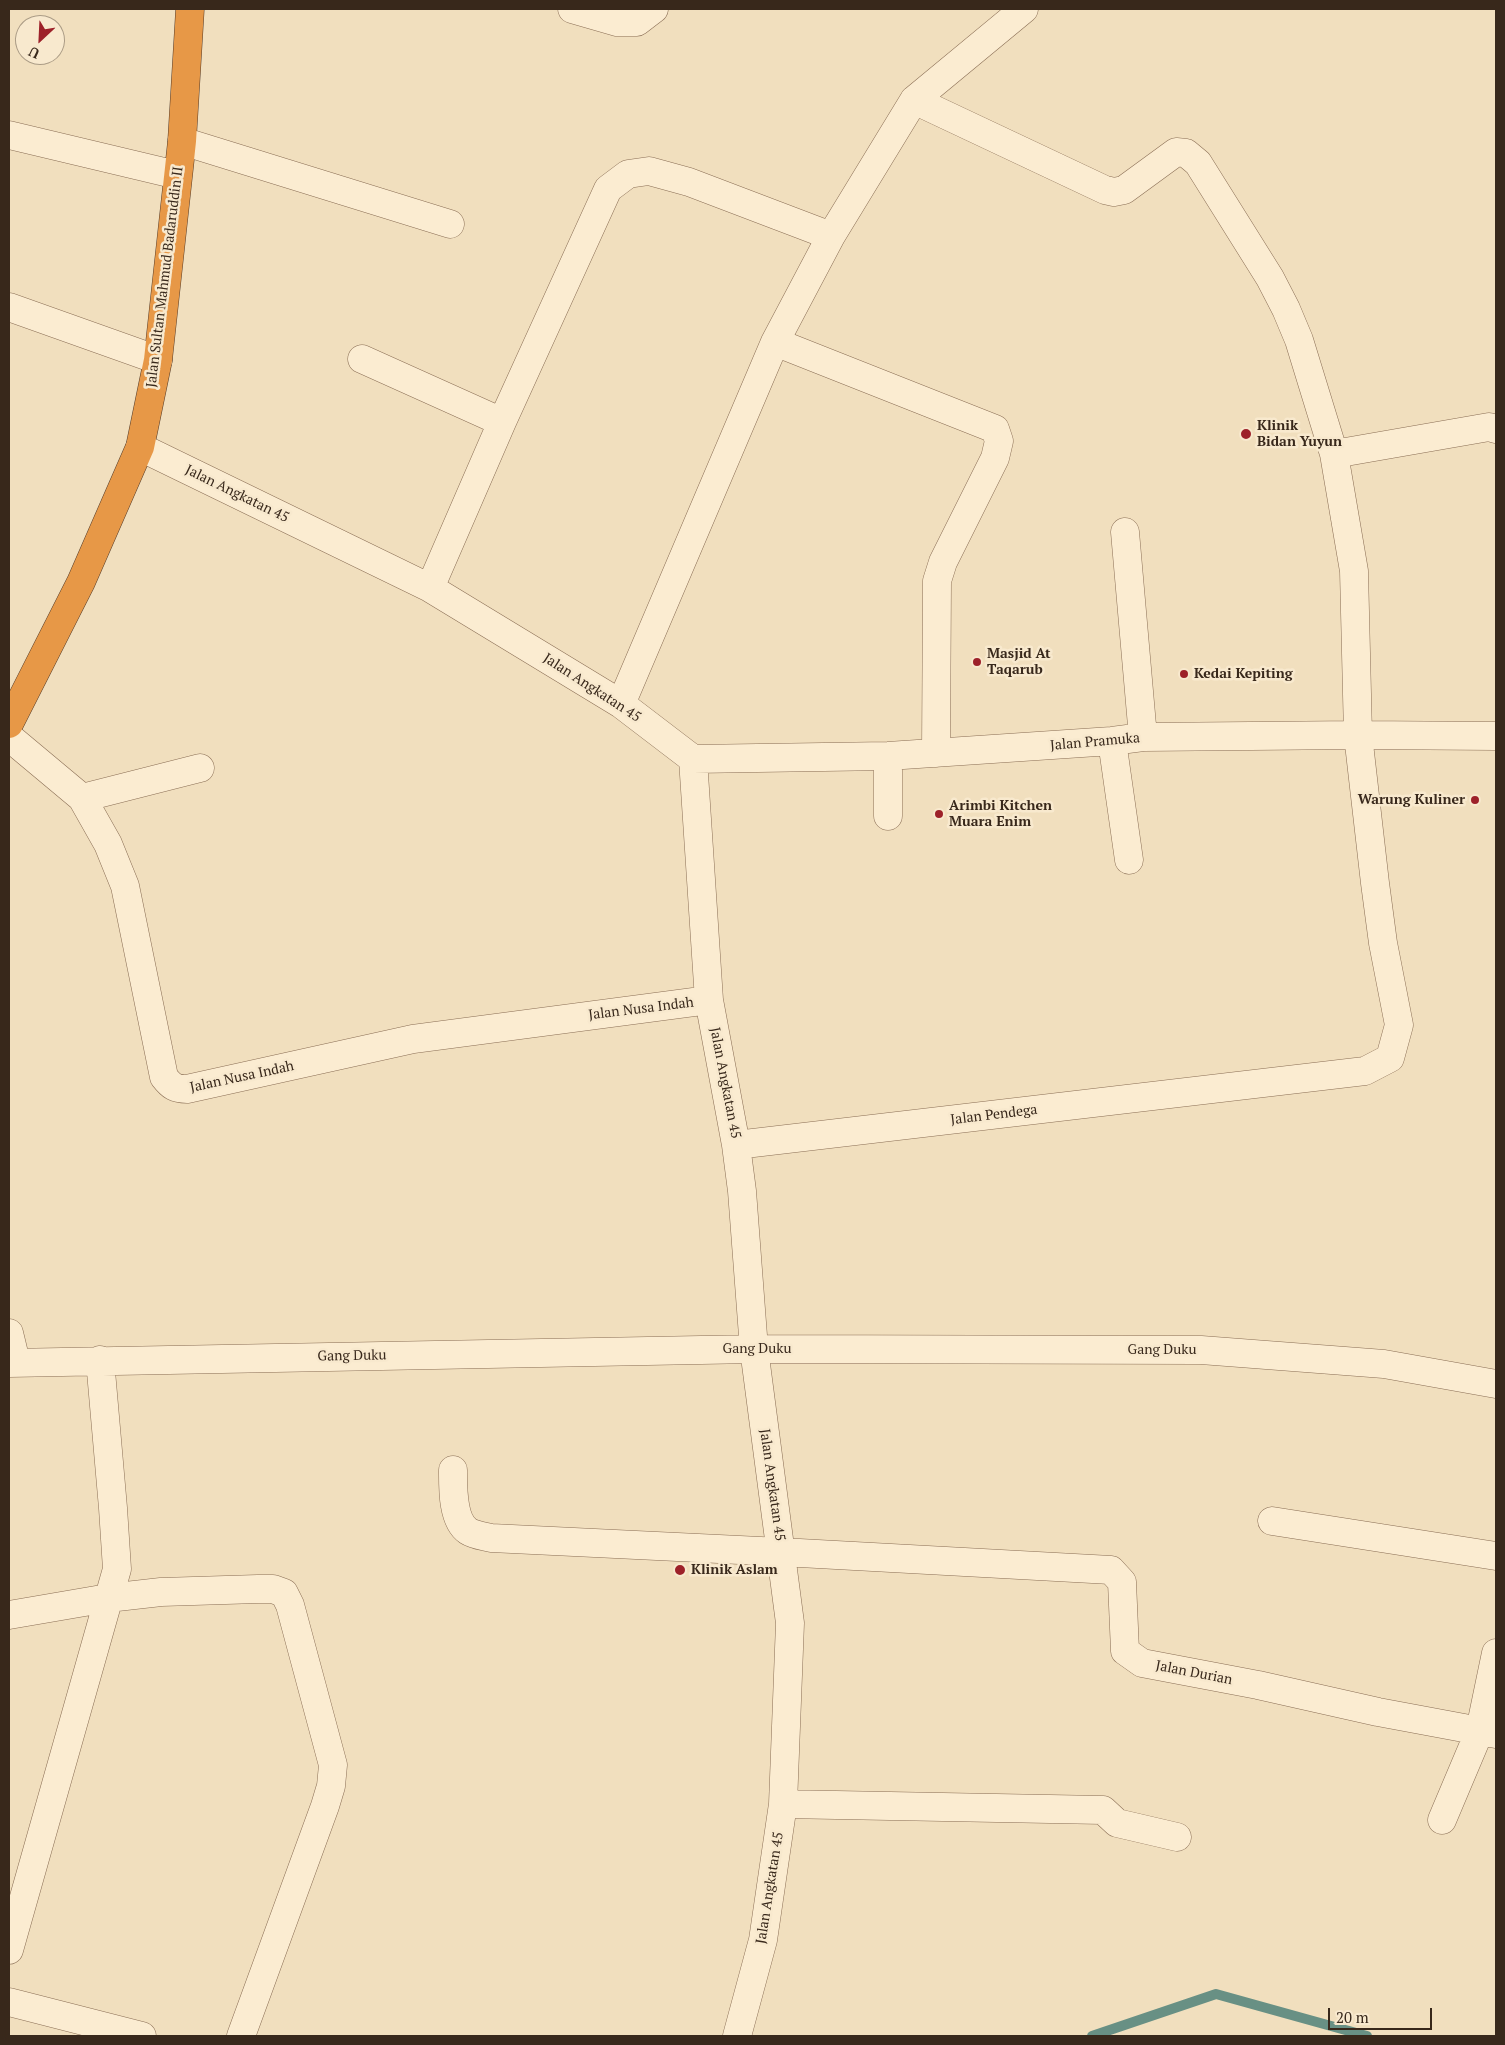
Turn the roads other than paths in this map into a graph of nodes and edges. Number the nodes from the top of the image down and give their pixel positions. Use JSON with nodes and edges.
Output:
{"nodes":[{"id":1,"x":190,"y":9,"type":"edge"},
{"id":2,"x":572,"y":9,"type":"edge"},
{"id":3,"x":654,"y":9,"type":"edge"},
{"id":4,"x":1024,"y":9,"type":"edge"},
{"id":5,"x":914,"y":100,"type":"junction"},
{"id":6,"x":9,"y":135,"type":"edge"},
{"id":7,"x":182,"y":140,"type":"junction"},
{"id":8,"x":177,"y":175,"type":"junction"},
{"id":9,"x":450,"y":224,"type":"dead end"},
{"id":10,"x":831,"y":236,"type":"junction"},
{"id":11,"x":9,"y":307,"type":"edge"},
{"id":12,"x":775,"y":342,"type":"junction"},
{"id":13,"x":362,"y":359,"type":"dead end"},
{"id":14,"x":158,"y":360,"type":"junction"},
{"id":15,"x":502,"y":422,"type":"junction"},
{"id":16,"x":1496,"y":429,"type":"edge"},
{"id":17,"x":140,"y":447,"type":"junction"},
{"id":18,"x":1334,"y":454,"type":"junction"},
{"id":19,"x":1125,"y":532,"type":"dead end"},
{"id":20,"x":430,"y":588,"type":"junction"},
{"id":21,"x":621,"y":704,"type":"junction"},
{"id":22,"x":9,"y":724,"type":"edge"},
{"id":23,"x":1358,"y":735,"type":"junction"},
{"id":24,"x":1496,"y":736,"type":"edge"},
{"id":25,"x":9,"y":737,"type":"edge"},
{"id":26,"x":1143,"y":737,"type":"junction"},
{"id":27,"x":1112,"y":741,"type":"junction"},
{"id":28,"x":936,"y":753,"type":"junction"},
{"id":29,"x":888,"y":756,"type":"junction"},
{"id":30,"x":693,"y":759,"type":"junction"},
{"id":31,"x":200,"y":768,"type":"dead end"},
{"id":32,"x":82,"y":798,"type":"junction"},
{"id":33,"x":888,"y":816,"type":"dead end"},
{"id":34,"x":1129,"y":860,"type":"dead end"},
{"id":35,"x":709,"y":1000,"type":"junction"},
{"id":36,"x":736,"y":1144,"type":"junction"},
{"id":37,"x":9,"y":1333,"type":"edge"},
{"id":38,"x":754,"y":1349,"type":"junction"},
{"id":39,"x":100,"y":1360,"type":"junction"},
{"id":40,"x":12,"y":1362,"type":"edge"},
{"id":41,"x":1496,"y":1384,"type":"edge"},
{"id":42,"x":453,"y":1470,"type":"dead end"},
{"id":43,"x":1272,"y":1521,"type":"dead end"},
{"id":44,"x":781,"y":1552,"type":"junction"},
{"id":45,"x":1496,"y":1556,"type":"edge"},
{"id":46,"x":108,"y":1598,"type":"junction"},
{"id":47,"x":9,"y":1614,"type":"edge"},
{"id":48,"x":1496,"y":1653,"type":"edge"},
{"id":49,"x":1488,"y":1732,"type":"edge"},
{"id":50,"x":783,"y":1804,"type":"junction"},
{"id":51,"x":1442,"y":1820,"type":"dead end"},
{"id":52,"x":1177,"y":1837,"type":"dead end"},
{"id":53,"x":9,"y":1950,"type":"edge"},
{"id":54,"x":9,"y":2002,"type":"edge"},
{"id":55,"x":142,"y":2036,"type":"edge"},
{"id":56,"x":241,"y":2036,"type":"edge"},
{"id":57,"x":736,"y":2036,"type":"edge"}],
"edges":[{"from":1,"to":7,"type":"highway","name":"Jalan Sultan Mahmud Badaruddin II"},
{"from":2,"to":3,"type":"street"},
{"from":4,"to":5,"type":"street"},
{"from":5,"to":10,"type":"street"},
{"from":5,"to":18,"type":"street","name":"Jalan Pendega"},
{"from":6,"to":8,"type":"street"},
{"from":7,"to":8,"type":"highway","name":"Jalan Sultan Mahmud Badaruddin II"},
{"from":7,"to":9,"type":"street"},
{"from":8,"to":14,"type":"highway","name":"Jalan Sultan Mahmud Badaruddin II"},
{"from":10,"to":12,"type":"street"},
{"from":10,"to":15,"type":"street"},
{"from":11,"to":14,"type":"street"},
{"from":12,"to":21,"type":"street"},
{"from":12,"to":28,"type":"street"},
{"from":13,"to":15,"type":"street"},
{"from":14,"to":17,"type":"highway","name":"Jalan Sultan Mahmud Badaruddin II"},
{"from":15,"to":20,"type":"street"},
{"from":16,"to":18,"type":"street"},
{"from":17,"to":20,"type":"street","name":"Jalan Angkatan 45"},
{"from":17,"to":22,"type":"highway","name":"Jalan Sultan Mahmud Badaruddin II"},
{"from":18,"to":23,"type":"street","name":"Jalan Pendega"},
{"from":19,"to":26,"type":"street"},
{"from":20,"to":21,"type":"street","name":"Jalan Angkatan 45"},
{"from":21,"to":30,"type":"street","name":"Jalan Angkatan 45"},
{"from":23,"to":24,"type":"street","name":"Jalan Pramuka"},
{"from":23,"to":26,"type":"street","name":"Jalan Pramuka"},
{"from":23,"to":36,"type":"street","name":"Jalan Pendega"},
{"from":25,"to":32,"type":"street","name":"Jalan Nusa Indah"},
{"from":26,"to":27,"type":"street","name":"Jalan Pramuka"},
{"from":27,"to":28,"type":"street","name":"Jalan Pramuka"},
{"from":27,"to":34,"type":"street"},
{"from":28,"to":29,"type":"street","name":"Jalan Pramuka"},
{"from":29,"to":30,"type":"street","name":"Jalan Pramuka"},
{"from":29,"to":33,"type":"street"},
{"from":30,"to":35,"type":"street","name":"Jalan Angkatan 45"},
{"from":31,"to":32,"type":"street"},
{"from":32,"to":35,"type":"street","name":"Jalan Nusa Indah"},
{"from":35,"to":36,"type":"street","name":"Jalan Angkatan 45"},
{"from":36,"to":38,"type":"street","name":"Jalan Angkatan 45"},
{"from":37,"to":40,"type":"street"},
{"from":38,"to":39,"type":"street","name":"Gang Duku"},
{"from":38,"to":41,"type":"street","name":"Gang Duku"},
{"from":38,"to":44,"type":"street","name":"Jalan Angkatan 45"},
{"from":39,"to":40,"type":"street","name":"Gang Duku"},
{"from":39,"to":46,"type":"street"},
{"from":42,"to":44,"type":"street"},
{"from":43,"to":45,"type":"street"},
{"from":44,"to":49,"type":"street","name":"Jalan Durian"},
{"from":44,"to":50,"type":"street","name":"Jalan Angkatan 45"},
{"from":46,"to":47,"type":"street"},
{"from":46,"to":53,"type":"street"},
{"from":46,"to":56,"type":"street"},
{"from":48,"to":49,"type":"street"},
{"from":49,"to":51,"type":"street"},
{"from":50,"to":52,"type":"street"},
{"from":50,"to":57,"type":"street","name":"Jalan Angkatan 45"},
{"from":54,"to":55,"type":"street"}]}
